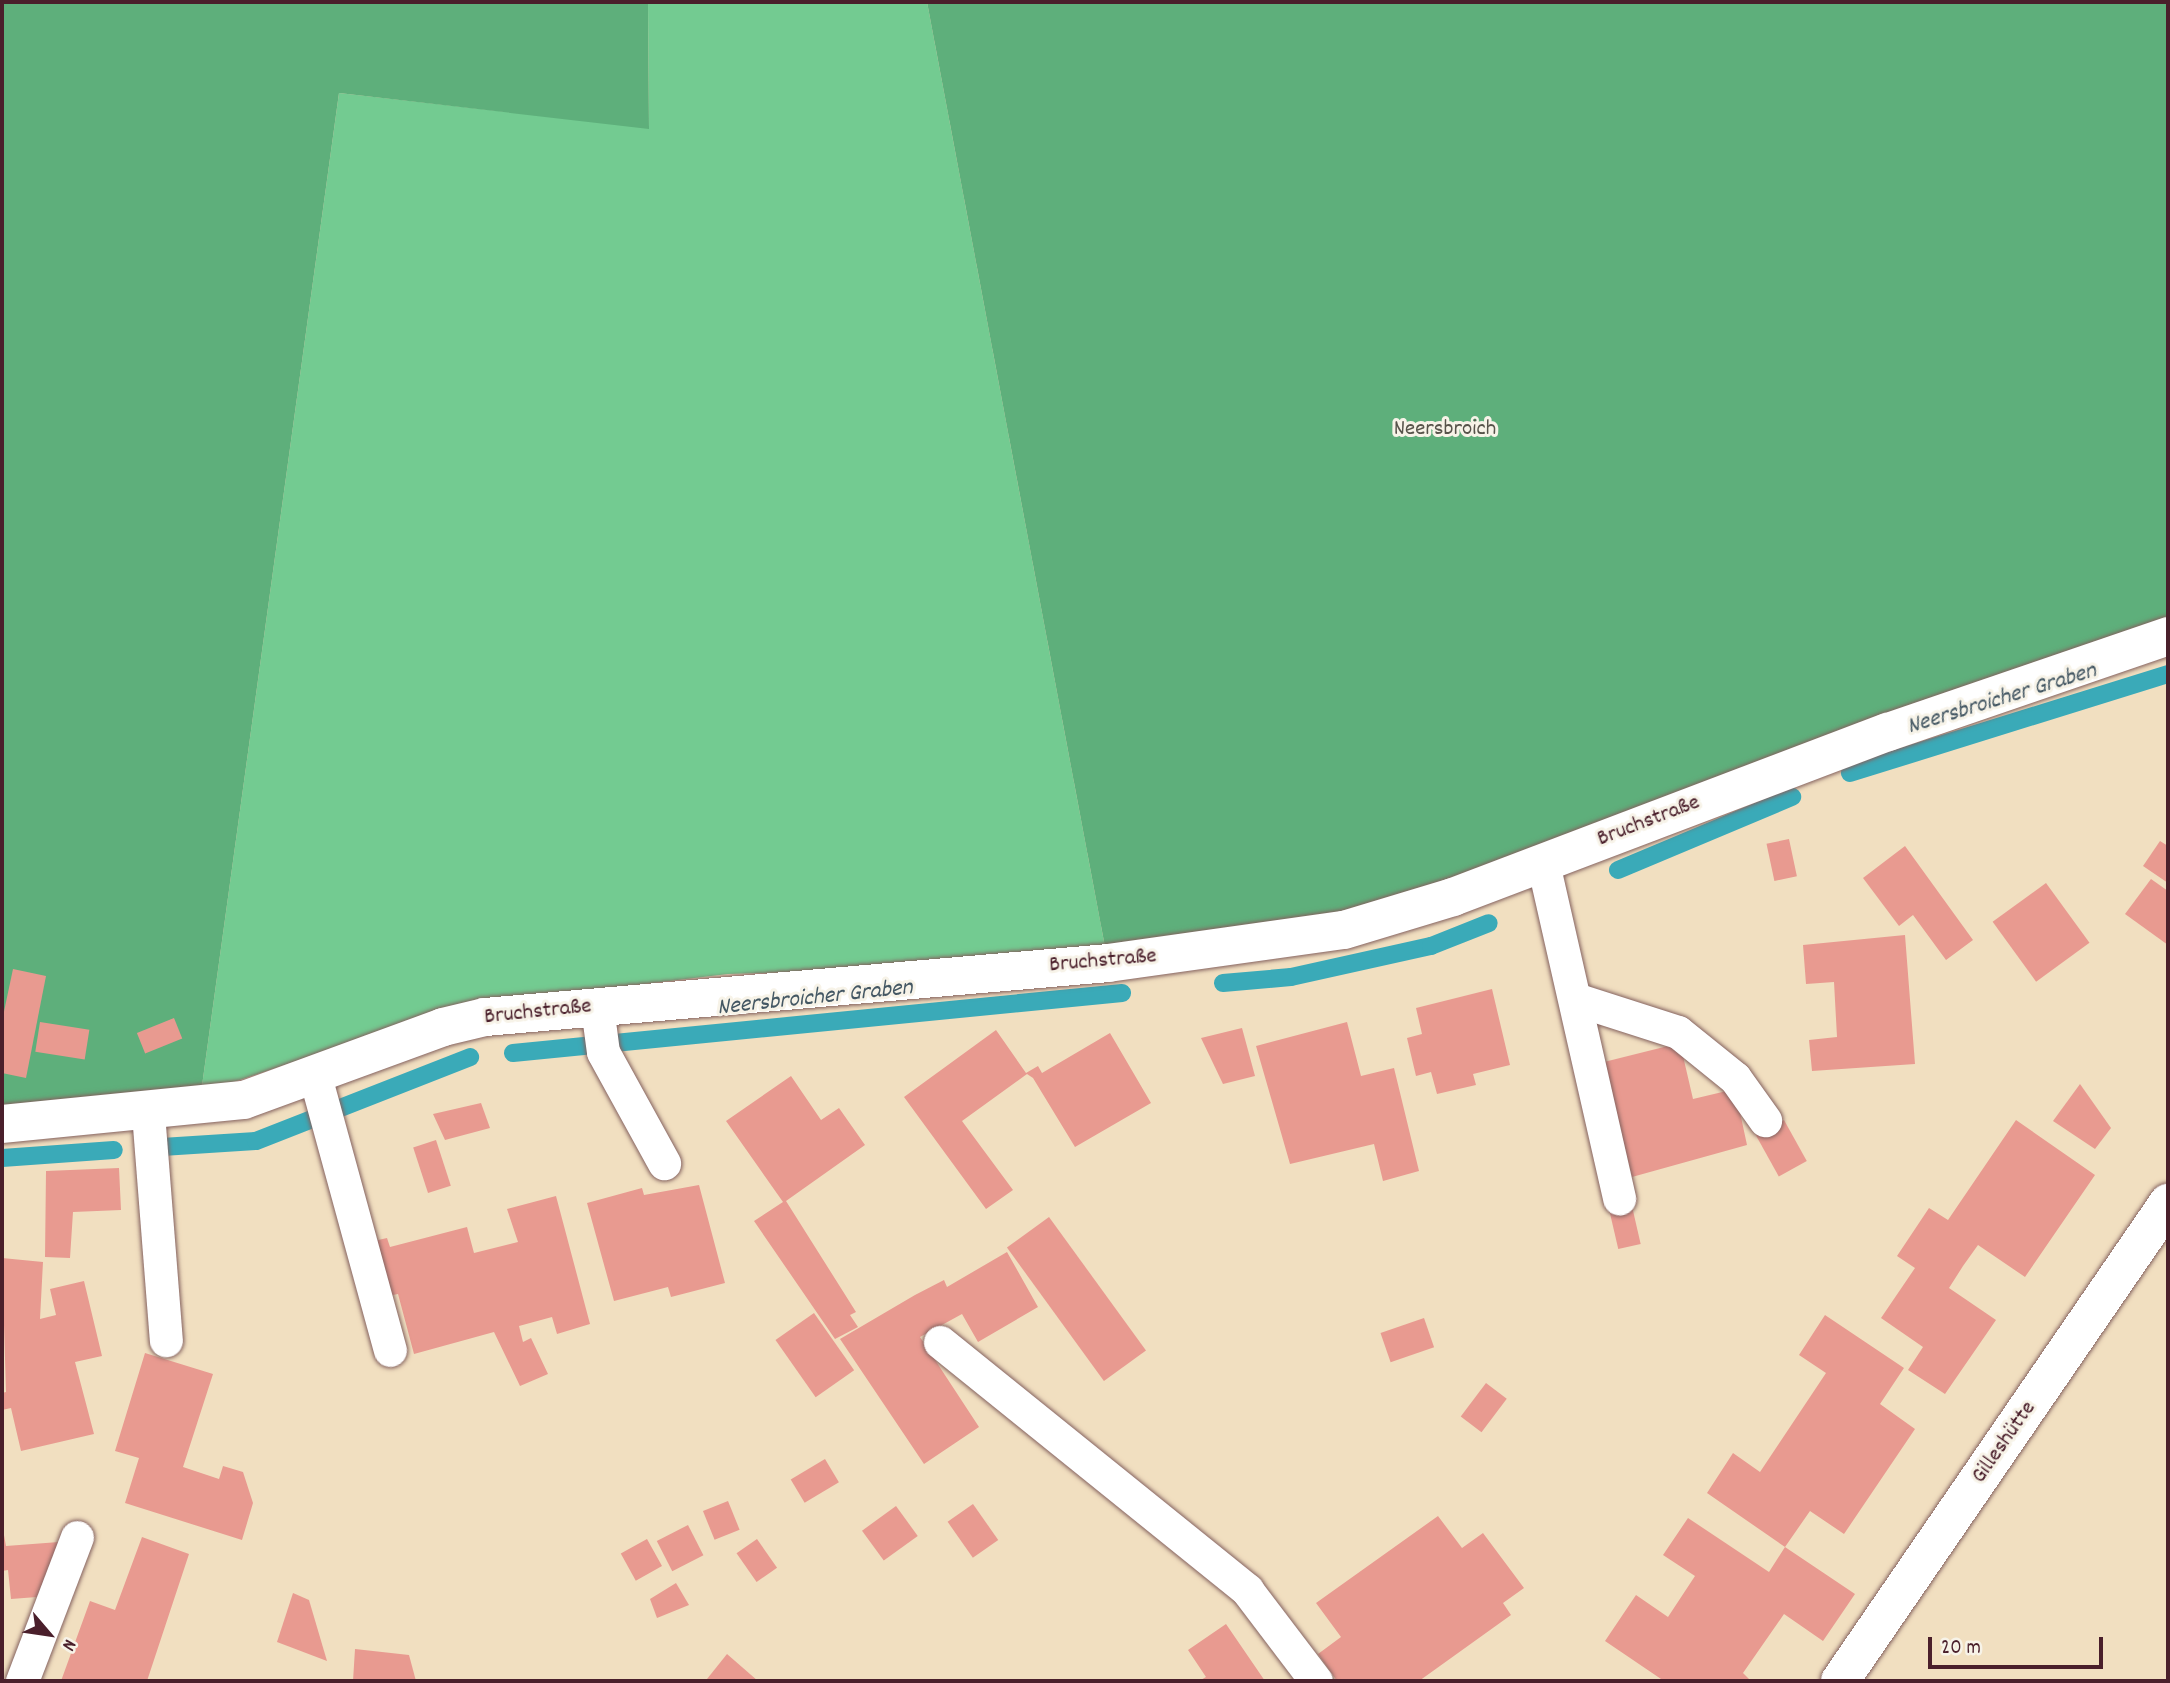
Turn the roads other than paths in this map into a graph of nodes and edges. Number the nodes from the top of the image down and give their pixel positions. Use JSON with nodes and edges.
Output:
{"nodes":[{"id":1,"x":2168,"y":636,"type":"edge"},
{"id":2,"x":1550,"y":891,"type":"junction"},
{"id":3,"x":1575,"y":999,"type":"junction"},
{"id":4,"x":600,"y":1031,"type":"junction"},
{"id":5,"x":322,"y":1099,"type":"junction"},
{"id":6,"x":1765,"y":1120,"type":"dead end"},
{"id":7,"x":2,"y":1124,"type":"edge"},
{"id":8,"x":150,"y":1138,"type":"junction"},
{"id":9,"x":664,"y":1163,"type":"dead end"},
{"id":10,"x":1619,"y":1198,"type":"dead end"},
{"id":11,"x":2168,"y":1203,"type":"edge"},
{"id":12,"x":166,"y":1340,"type":"dead end"},
{"id":13,"x":940,"y":1342,"type":"dead end"},
{"id":14,"x":390,"y":1350,"type":"dead end"},
{"id":15,"x":77,"y":1537,"type":"dead end"},
{"id":16,"x":15,"y":1675,"type":"edge"},
{"id":17,"x":1316,"y":1681,"type":"edge"},
{"id":18,"x":1840,"y":1681,"type":"edge"}],
"edges":[{"from":1,"to":2,"type":"street","name":"Bruchstraße"},
{"from":2,"to":3,"type":"lane"},
{"from":2,"to":4,"type":"street","name":"Bruchstraße"},
{"from":3,"to":6,"type":"lane"},
{"from":3,"to":10,"type":"lane"},
{"from":4,"to":5,"type":"street","name":"Bruchstraße"},
{"from":4,"to":9,"type":"lane"},
{"from":5,"to":8,"type":"street","name":"Bruchstraße"},
{"from":5,"to":14,"type":"lane"},
{"from":7,"to":8,"type":"street","name":"Bruchstraße"},
{"from":8,"to":12,"type":"lane"},
{"from":11,"to":18,"type":"street","name":"Gilleshütte"},
{"from":13,"to":17,"type":"lane"},
{"from":15,"to":16,"type":"lane"}]}
